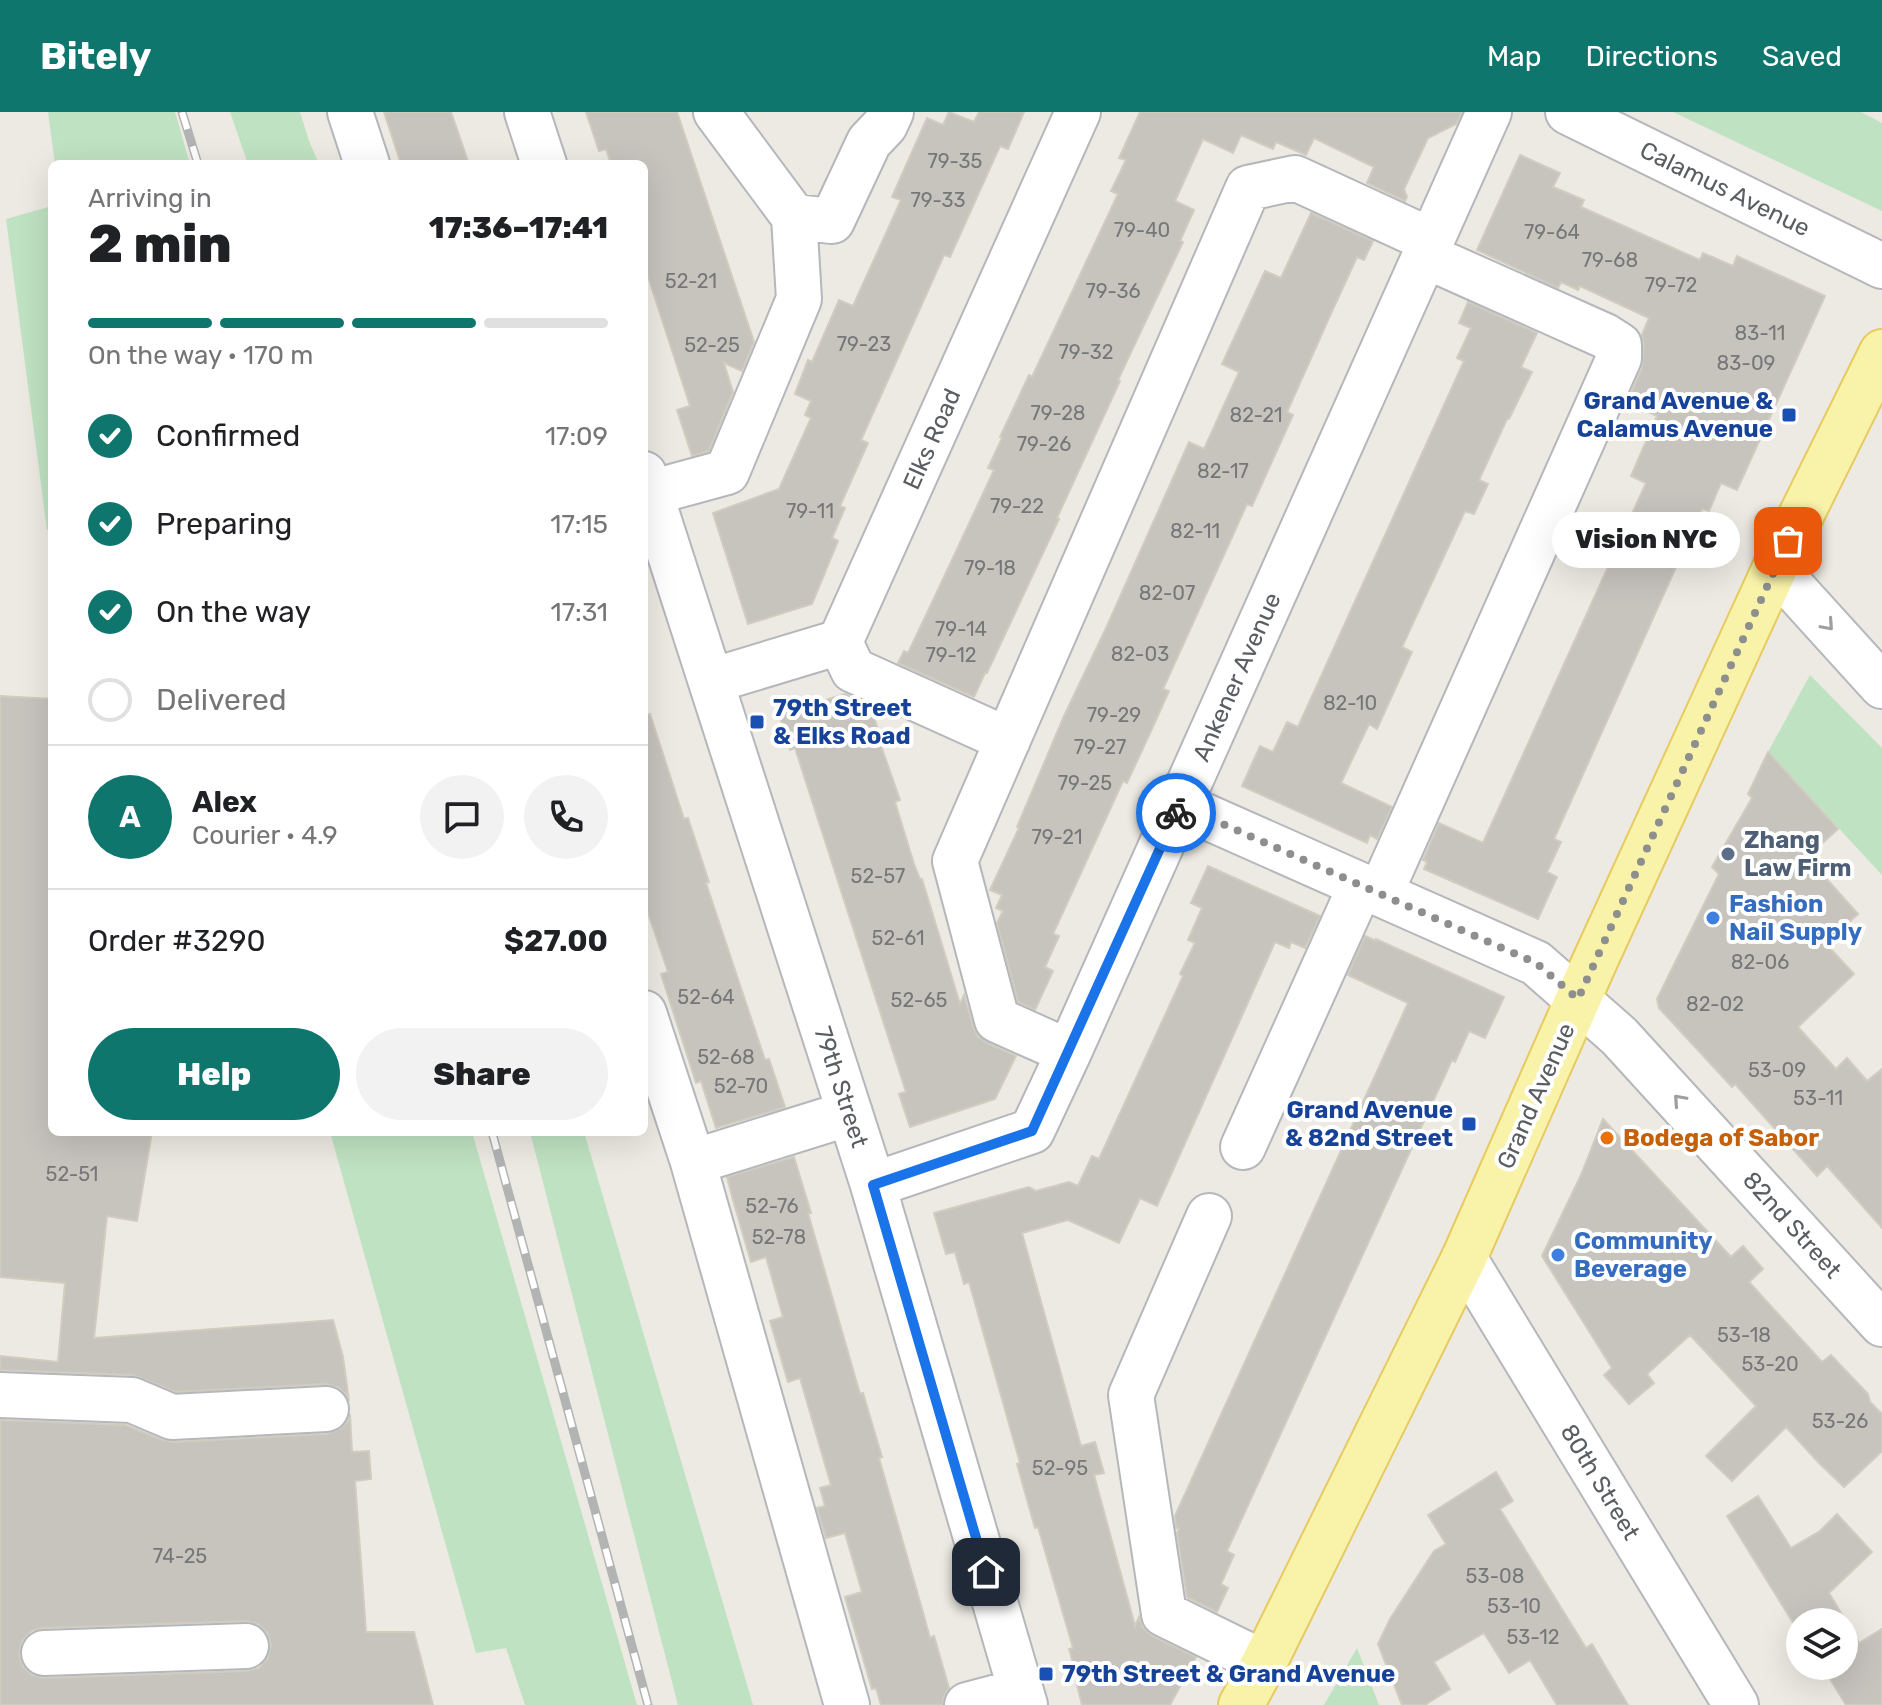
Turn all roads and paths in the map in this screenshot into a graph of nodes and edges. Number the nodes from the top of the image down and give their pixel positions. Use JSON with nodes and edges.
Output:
{"nodes":[{"id":1,"x":350,"y":112,"type":"edge"},
{"id":2,"x":527,"y":112,"type":"edge"},
{"id":3,"x":716,"y":112,"type":"edge"},
{"id":4,"x":891,"y":112,"type":"edge"},
{"id":5,"x":1078,"y":112,"type":"edge"},
{"id":6,"x":1489,"y":112,"type":"edge"},
{"id":7,"x":1568,"y":112,"type":"edge"},
{"id":8,"x":366,"y":160,"type":"edge"},
{"id":9,"x":543,"y":160,"type":"edge"},
{"id":10,"x":794,"y":217,"type":"junction"},
{"id":11,"x":1429,"y":248,"type":"junction"},
{"id":12,"x":1882,"y":266,"type":"edge"},
{"id":13,"x":1882,"y":352,"type":"edge"},
{"id":14,"x":648,"y":484,"type":"edge"},
{"id":15,"x":648,"y":492,"type":"edge"},
{"id":16,"x":654,"y":541,"type":"edge"},
{"id":17,"x":1775,"y":568,"type":"junction"},
{"id":18,"x":840,"y":642,"type":"junction"},
{"id":19,"x":711,"y":681,"type":"junction"},
{"id":20,"x":1882,"y":686,"type":"edge"},
{"id":21,"x":1008,"y":740,"type":"junction"},
{"id":22,"x":1180,"y":805,"type":"junction"},
{"id":23,"x":1370,"y":890,"type":"junction"},
{"id":24,"x":1578,"y":999,"type":"junction"},
{"id":25,"x":648,"y":1025,"type":"edge"},
{"id":26,"x":1069,"y":1052,"type":"junction"},
{"id":27,"x":850,"y":1113,"type":"junction"},
{"id":28,"x":1243,"y":1147,"type":"dead end"},
{"id":29,"x":693,"y":1162,"type":"junction"},
{"id":30,"x":873,"y":1185,"type":"junction"},
{"id":31,"x":1209,"y":1216,"type":"dead end"},
{"id":32,"x":1464,"y":1258,"type":"junction"},
{"id":33,"x":1882,"y":1324,"type":"edge"},
{"id":34,"x":0,"y":1395,"type":"edge"},
{"id":35,"x":326,"y":1409,"type":"dead end"},
{"id":36,"x":246,"y":1646,"type":"dead end"},
{"id":37,"x":44,"y":1653,"type":"dead end"},
{"id":38,"x":1264,"y":1663,"type":"junction"},
{"id":39,"x":1022,"y":1698,"type":"edge"},
{"id":40,"x":847,"y":1705,"type":"edge"},
{"id":41,"x":967,"y":1705,"type":"edge"},
{"id":42,"x":1241,"y":1705,"type":"edge"},
{"id":43,"x":1736,"y":1705,"type":"edge"}],
"edges":[{"from":1,"to":8,"type":"street"},
{"from":2,"to":9,"type":"street"},
{"from":3,"to":10,"type":"street"},
{"from":4,"to":10,"type":"street"},
{"from":5,"to":18,"type":"street","name":"Elks Road"},
{"from":6,"to":11,"type":"street","name":"Ankener Avenue"},
{"from":7,"to":12,"type":"street","name":"Calamus Avenue"},
{"from":10,"to":14,"type":"street"},
{"from":11,"to":21,"type":"street"},
{"from":11,"to":22,"type":"street","name":"Ankener Avenue"},
{"from":11,"to":23,"type":"street"},
{"from":13,"to":17,"type":"main road","name":"Grand Avenue"},
{"from":15,"to":16,"type":"street","name":"79th Street"},
{"from":16,"to":19,"type":"street","name":"79th Street"},
{"from":17,"to":20,"type":"street","one_way":true},
{"from":17,"to":24,"type":"main road","name":"Grand Avenue"},
{"from":18,"to":19,"type":"street"},
{"from":18,"to":21,"type":"street"},
{"from":19,"to":27,"type":"street","name":"79th Street"},
{"from":21,"to":26,"type":"street"},
{"from":22,"to":23,"type":"street","name":"82nd Street"},
{"from":22,"to":26,"type":"street","name":"Ankener Avenue"},
{"from":23,"to":24,"type":"street","name":"82nd Street"},
{"from":23,"to":28,"type":"street"},
{"from":24,"to":32,"type":"main road","name":"Grand Avenue"},
{"from":33,"to":24,"type":"street","name":"82nd Street","one_way":true},
{"from":25,"to":29,"type":"street"},
{"from":26,"to":30,"type":"street","name":"Ankener Avenue"},
{"from":27,"to":29,"type":"street"},
{"from":27,"to":30,"type":"street","name":"79th Street"},
{"from":29,"to":40,"type":"street"},
{"from":30,"to":39,"type":"street","name":"79th Street"},
{"from":31,"to":38,"type":"street"},
{"from":32,"to":38,"type":"main road","name":"Grand Avenue"},
{"from":32,"to":43,"type":"street","name":"80th Street"},
{"from":34,"to":35,"type":"street"},
{"from":36,"to":37,"type":"street"},
{"from":38,"to":42,"type":"main road","name":"Grand Avenue"},
{"from":39,"to":41,"type":"street"}]}
